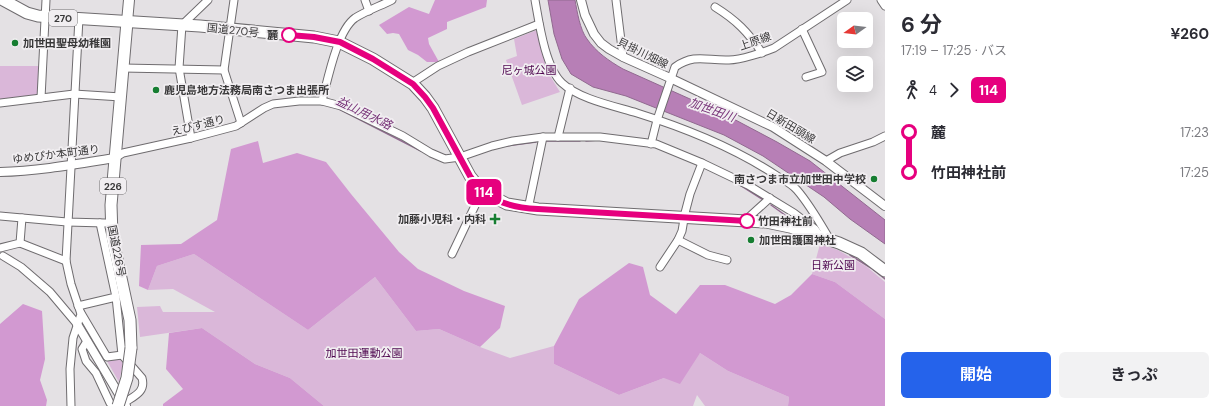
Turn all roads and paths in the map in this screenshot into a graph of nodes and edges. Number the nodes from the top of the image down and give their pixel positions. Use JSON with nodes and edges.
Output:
{"nodes":[{"id":1,"x":3,"y":0,"type":"edge"},
{"id":2,"x":46,"y":0,"type":"edge"},
{"id":3,"x":128,"y":0,"type":"edge"},
{"id":4,"x":208,"y":0,"type":"edge"},
{"id":5,"x":234,"y":0,"type":"edge"},
{"id":6,"x":365,"y":0,"type":"edge"},
{"id":7,"x":392,"y":0,"type":"edge"},
{"id":8,"x":535,"y":0,"type":"edge"},
{"id":9,"x":581,"y":0,"type":"edge"},
{"id":10,"x":616,"y":0,"type":"edge"},
{"id":11,"x":847,"y":0,"type":"edge"},
{"id":12,"x":881,"y":0,"type":"edge"},
{"id":13,"x":885,"y":6,"type":"edge"},
{"id":14,"x":715,"y":7,"type":"dead end"},
{"id":15,"x":369,"y":11,"type":"junction"},
{"id":16,"x":45,"y":16,"type":"junction"},
{"id":17,"x":79,"y":18,"type":"junction"},
{"id":18,"x":127,"y":22,"type":"junction"},
{"id":19,"x":539,"y":24,"type":"junction"},
{"id":20,"x":182,"y":25,"type":"junction"},
{"id":21,"x":230,"y":29,"type":"junction"},
{"id":22,"x":802,"y":30,"type":"junction"},
{"id":23,"x":340,"y":42,"type":"junction"},
{"id":24,"x":762,"y":53,"type":"junction"},
{"id":25,"x":623,"y":57,"type":"junction"},
{"id":26,"x":123,"y":68,"type":"junction"},
{"id":27,"x":179,"y":68,"type":"junction"},
{"id":28,"x":224,"y":70,"type":"junction"},
{"id":29,"x":806,"y":77,"type":"dead end"},
{"id":30,"x":672,"y":80,"type":"junction"},
{"id":31,"x":413,"y":84,"type":"junction"},
{"id":32,"x":570,"y":88,"type":"junction"},
{"id":33,"x":74,"y":94,"type":"junction"},
{"id":34,"x":120,"y":97,"type":"junction"},
{"id":35,"x":41,"y":98,"type":"junction"},
{"id":36,"x":322,"y":101,"type":"junction"},
{"id":37,"x":0,"y":103,"type":"edge"},
{"id":38,"x":657,"y":118,"type":"junction"},
{"id":39,"x":241,"y":123,"type":"junction"},
{"id":40,"x":885,"y":136,"type":"edge"},
{"id":41,"x":543,"y":137,"type":"junction"},
{"id":42,"x":558,"y":137,"type":"junction"},
{"id":43,"x":191,"y":138,"type":"junction"},
{"id":44,"x":651,"y":144,"type":"junction"},
{"id":45,"x":460,"y":157,"type":"junction"},
{"id":46,"x":115,"y":158,"type":"junction"},
{"id":47,"x":826,"y":161,"type":"junction"},
{"id":48,"x":702,"y":163,"type":"junction"},
{"id":49,"x":70,"y":165,"type":"junction"},
{"id":50,"x":0,"y":172,"type":"edge"},
{"id":51,"x":482,"y":191,"type":"junction"},
{"id":52,"x":770,"y":198,"type":"junction"},
{"id":53,"x":885,"y":206,"type":"edge"},
{"id":54,"x":528,"y":209,"type":"junction"},
{"id":55,"x":0,"y":216,"type":"edge"},
{"id":56,"x":684,"y":217,"type":"junction"},
{"id":57,"x":22,"y":218,"type":"junction"},
{"id":58,"x":747,"y":221,"type":"junction"},
{"id":59,"x":67,"y":222,"type":"junction"},
{"id":60,"x":105,"y":224,"type":"junction"},
{"id":61,"x":826,"y":239,"type":"junction"},
{"id":62,"x":678,"y":240,"type":"junction"},
{"id":63,"x":20,"y":243,"type":"junction"},
{"id":64,"x":4,"y":247,"type":"edge"},
{"id":65,"x":452,"y":254,"type":"dead end"},
{"id":66,"x":2,"y":258,"type":"edge"},
{"id":67,"x":727,"y":260,"type":"dead end"},
{"id":68,"x":66,"y":261,"type":"junction"},
{"id":69,"x":660,"y":267,"type":"dead end"},
{"id":70,"x":885,"y":271,"type":"edge"},
{"id":71,"x":116,"y":297,"type":"junction"},
{"id":72,"x":79,"y":309,"type":"junction"},
{"id":73,"x":77,"y":324,"type":"junction"},
{"id":74,"x":87,"y":341,"type":"junction"},
{"id":75,"x":122,"y":355,"type":"junction"},
{"id":76,"x":122,"y":405,"type":"edge"},
{"id":77,"x":71,"y":406,"type":"edge"},
{"id":78,"x":113,"y":406,"type":"edge"}],
"edges":[{"from":1,"to":16,"type":"highway","name":"国道270号","number":"270"},
{"from":2,"to":16,"type":"street"},
{"from":3,"to":18,"type":"main road"},
{"from":4,"to":20,"type":"street"},
{"from":5,"to":21,"type":"street"},
{"from":6,"to":15,"type":"street"},
{"from":7,"to":15,"type":"street"},
{"from":8,"to":19,"type":"street"},
{"from":9,"to":25,"type":"street","name":"貝掛川畑線"},
{"from":10,"to":25,"type":"street"},
{"from":11,"to":22,"type":"street","name":"上原線"},
{"from":12,"to":13,"type":"street"},
{"from":14,"to":24,"type":"street"},
{"from":15,"to":23,"type":"street"},
{"from":16,"to":17,"type":"highway","name":"国道270号","number":"270"},
{"from":16,"to":35,"type":"street"},
{"from":17,"to":18,"type":"highway","name":"国道270号","number":"270"},
{"from":17,"to":33,"type":"street"},
{"from":18,"to":20,"type":"highway","name":"国道270号","number":"270"},
{"from":18,"to":26,"type":"highway","name":"国道226号","number":"226"},
{"from":19,"to":31,"type":"street"},
{"from":19,"to":32,"type":"street"},
{"from":20,"to":21,"type":"highway","name":"国道270号","number":"270"},
{"from":20,"to":27,"type":"street"},
{"from":21,"to":23,"type":"highway","name":"国道270号","number":"270"},
{"from":21,"to":28,"type":"street"},
{"from":22,"to":24,"type":"street","name":"上原線"},
{"from":22,"to":29,"type":"street"},
{"from":23,"to":31,"type":"highway","name":"国道270号","number":"270"},
{"from":23,"to":36,"type":"street"},
{"from":24,"to":30,"type":"street","name":"上原線"},
{"from":25,"to":30,"type":"street","name":"貝掛川畑線"},
{"from":26,"to":27,"type":"street"},
{"from":26,"to":34,"type":"highway","name":"国道226号","number":"226"},
{"from":27,"to":28,"type":"street"},
{"from":27,"to":43,"type":"street"},
{"from":28,"to":39,"type":"street"},
{"from":30,"to":38,"type":"street","name":"上原線"},
{"from":30,"to":47,"type":"street","name":"日新田頭線"},
{"from":31,"to":45,"type":"highway","name":"国道270号","number":"270"},
{"from":32,"to":38,"type":"street"},
{"from":32,"to":42,"type":"street"},
{"from":33,"to":34,"type":"street"},
{"from":33,"to":35,"type":"street"},
{"from":33,"to":49,"type":"street"},
{"from":34,"to":46,"type":"highway","name":"国道226号","number":"226"},
{"from":35,"to":37,"type":"street"},
{"from":36,"to":39,"type":"street","name":"えびす通り"},
{"from":36,"to":45,"type":"street","name":"えびす通り"},
{"from":38,"to":44,"type":"street","name":"上原線"},
{"from":38,"to":61,"type":"street"},
{"from":39,"to":43,"type":"street","name":"えびす通り"},
{"from":40,"to":47,"type":"street"},
{"from":41,"to":42,"type":"street"},
{"from":41,"to":45,"type":"street"},
{"from":41,"to":54,"type":"street"},
{"from":42,"to":44,"type":"street"},
{"from":43,"to":46,"type":"street","name":"えびす通り"},
{"from":44,"to":48,"type":"street"},
{"from":45,"to":51,"type":"highway","name":"国道270号","number":"270"},
{"from":46,"to":49,"type":"street","name":"ゆめぴか本町通り"},
{"from":46,"to":60,"type":"highway","name":"国道226号","number":"226"},
{"from":47,"to":53,"type":"street","name":"日新田頭線"},
{"from":48,"to":52,"type":"street"},
{"from":48,"to":56,"type":"street"},
{"from":49,"to":50,"type":"street","name":"ゆめぴか本町通り"},
{"from":49,"to":59,"type":"street"},
{"from":51,"to":54,"type":"highway","name":"国道270号","number":"270"},
{"from":51,"to":65,"type":"street"},
{"from":52,"to":58,"type":"street"},
{"from":52,"to":61,"type":"street"},
{"from":54,"to":56,"type":"highway","name":"国道270号","number":"270"},
{"from":55,"to":57,"type":"street"},
{"from":56,"to":58,"type":"highway","name":"国道270号","number":"270"},
{"from":56,"to":62,"type":"street"},
{"from":57,"to":59,"type":"street"},
{"from":57,"to":63,"type":"street"},
{"from":58,"to":61,"type":"highway","name":"国道270号","number":"270"},
{"from":59,"to":60,"type":"street"},
{"from":59,"to":68,"type":"street"},
{"from":60,"to":71,"type":"street"},
{"from":60,"to":76,"type":"highway","name":"国道226号","number":"226","bridge":true},
{"from":61,"to":70,"type":"highway","name":"国道270号","number":"270"},
{"from":62,"to":67,"type":"street"},
{"from":62,"to":69,"type":"street"},
{"from":63,"to":64,"type":"street"},
{"from":63,"to":68,"type":"street"},
{"from":64,"to":66,"type":"street"},
{"from":66,"to":73,"type":"street"},
{"from":68,"to":72,"type":"street"},
{"from":71,"to":72,"type":"street"},
{"from":71,"to":75,"type":"street"},
{"from":72,"to":73,"type":"street"},
{"from":72,"to":75,"type":"street"},
{"from":73,"to":74,"type":"street"},
{"from":73,"to":77,"type":"street"},
{"from":74,"to":76,"type":"street"},
{"from":74,"to":78,"type":"street"},
{"from":75,"to":76,"type":"street"}]}
